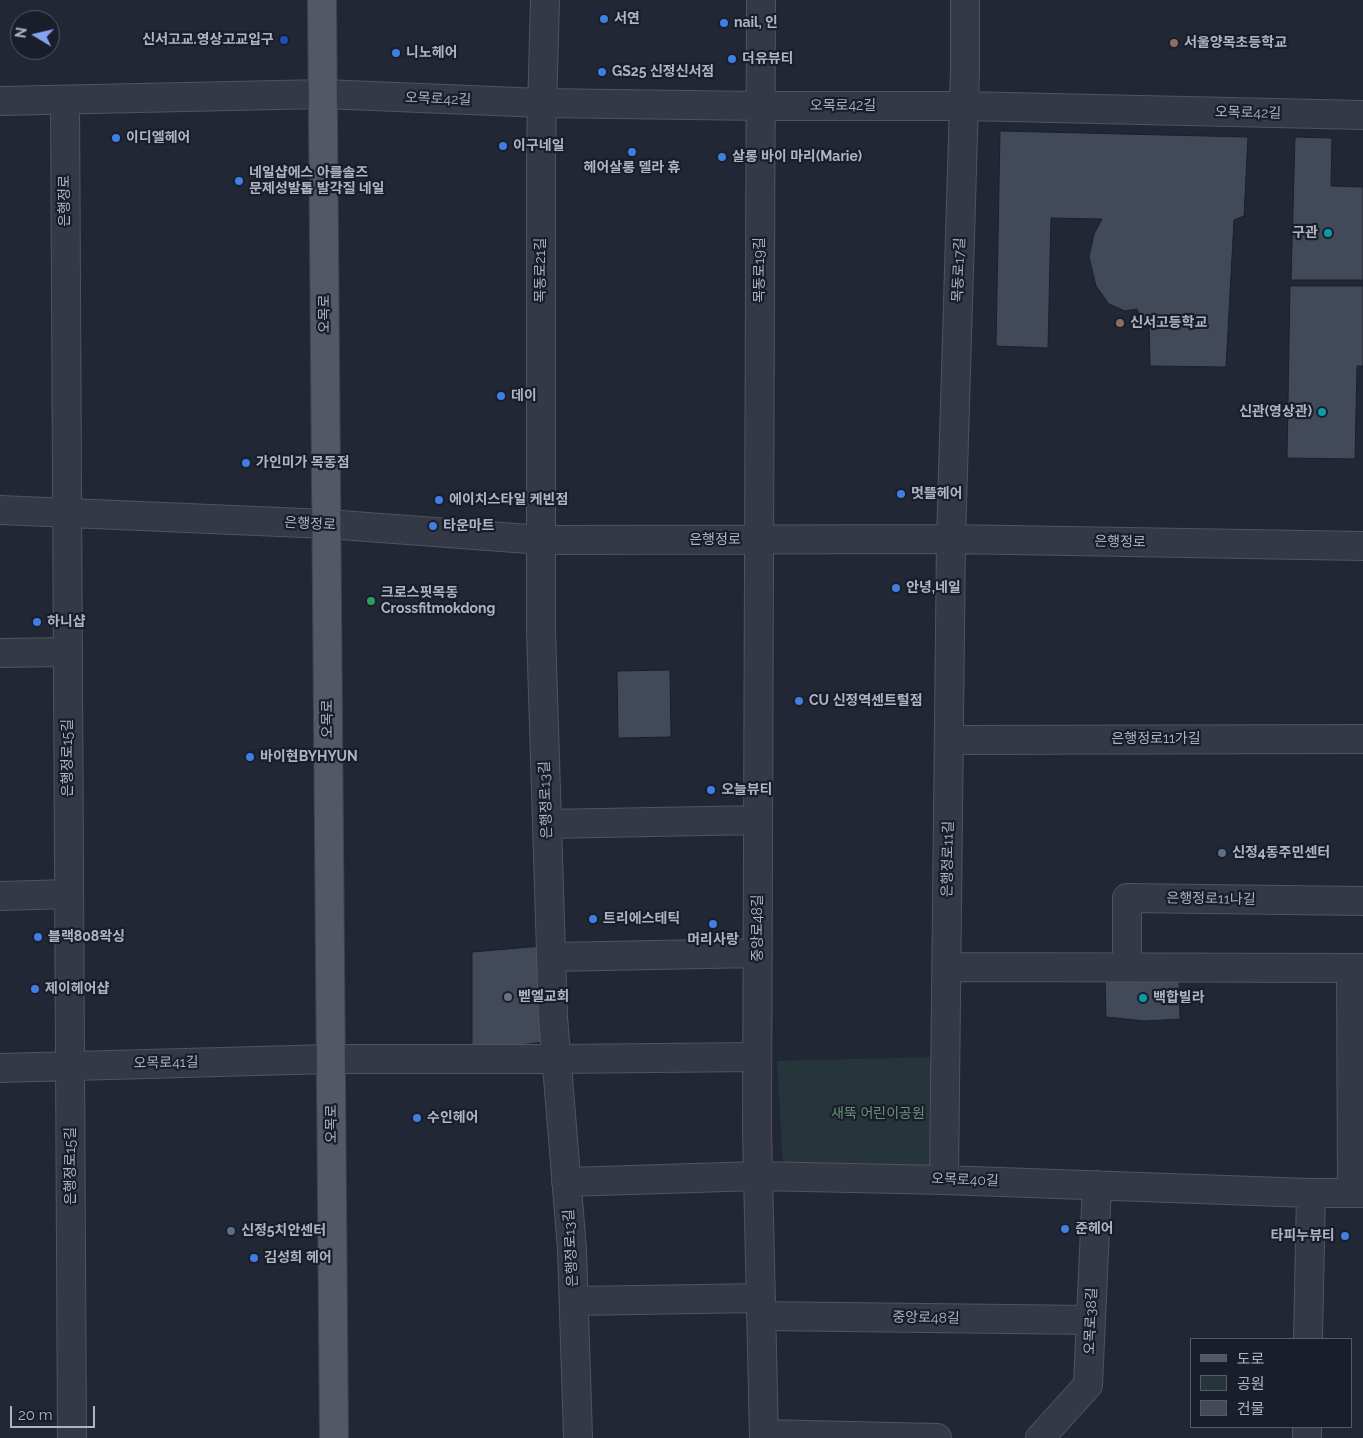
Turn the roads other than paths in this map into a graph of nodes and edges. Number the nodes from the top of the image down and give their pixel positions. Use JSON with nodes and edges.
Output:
{"nodes":[{"id":1,"x":322,"y":0,"type":"edge"},
{"id":2,"x":545,"y":0,"type":"edge"},
{"id":3,"x":761,"y":0,"type":"edge"},
{"id":4,"x":965,"y":0,"type":"edge"},
{"id":5,"x":324,"y":94,"type":"junction"},
{"id":6,"x":65,"y":100,"type":"junction"},
{"id":7,"x":0,"y":101,"type":"edge"},
{"id":8,"x":542,"y":103,"type":"junction"},
{"id":9,"x":761,"y":106,"type":"junction"},
{"id":10,"x":964,"y":106,"type":"junction"},
{"id":11,"x":1363,"y":115,"type":"edge"},
{"id":12,"x":0,"y":510,"type":"edge"},
{"id":13,"x":67,"y":513,"type":"junction"},
{"id":14,"x":327,"y":524,"type":"junction"},
{"id":15,"x":951,"y":539,"type":"junction"},
{"id":16,"x":542,"y":540,"type":"junction"},
{"id":17,"x":759,"y":540,"type":"junction"},
{"id":18,"x":1363,"y":546,"type":"edge"},
{"id":19,"x":68,"y":652,"type":"junction"},
{"id":20,"x":0,"y":654,"type":"edge"},
{"id":21,"x":1363,"y":739,"type":"edge"},
{"id":22,"x":949,"y":740,"type":"junction"},
{"id":23,"x":758,"y":820,"type":"junction"},
{"id":24,"x":547,"y":824,"type":"junction"},
{"id":25,"x":69,"y":894,"type":"junction"},
{"id":26,"x":0,"y":896,"type":"edge"},
{"id":27,"x":1363,"y":901,"type":"edge"},
{"id":28,"x":758,"y":953,"type":"junction"},
{"id":29,"x":551,"y":957,"type":"junction"},
{"id":30,"x":946,"y":967,"type":"junction"},
{"id":31,"x":1127,"y":967,"type":"junction"},
{"id":32,"x":1357,"y":968,"type":"edge"},
{"id":33,"x":757,"y":1057,"type":"junction"},
{"id":34,"x":331,"y":1059,"type":"junction"},
{"id":35,"x":556,"y":1059,"type":"junction"},
{"id":36,"x":70,"y":1066,"type":"junction"},
{"id":37,"x":0,"y":1068,"type":"edge"},
{"id":38,"x":758,"y":1176,"type":"junction"},
{"id":39,"x":944,"y":1180,"type":"junction"},
{"id":40,"x":566,"y":1182,"type":"junction"},
{"id":41,"x":1097,"y":1185,"type":"junction"},
{"id":42,"x":1311,"y":1193,"type":"junction"},
{"id":43,"x":1357,"y":1193,"type":"edge"},
{"id":44,"x":574,"y":1301,"type":"junction"},
{"id":45,"x":761,"y":1307,"type":"junction"},
{"id":46,"x":1091,"y":1320,"type":"junction"},
{"id":47,"x":1308,"y":1338,"type":"edge"},
{"id":48,"x":764,"y":1436,"type":"edge"},
{"id":49,"x":72,"y":1438,"type":"edge"},
{"id":50,"x":334,"y":1438,"type":"edge"},
{"id":51,"x":578,"y":1438,"type":"edge"},
{"id":52,"x":937,"y":1438,"type":"edge"},
{"id":53,"x":1040,"y":1438,"type":"edge"}],
"edges":[{"from":1,"to":5,"type":"main road","name":"오목로"},
{"from":2,"to":8,"type":"street","name":"목동로21길"},
{"from":3,"to":9,"type":"street","name":"목동로19길"},
{"from":4,"to":10,"type":"street","name":"목동로17길"},
{"from":5,"to":6,"type":"street","name":"오목로42길"},
{"from":5,"to":8,"type":"street","name":"오목로42길"},
{"from":5,"to":14,"type":"main road","name":"오목로"},
{"from":6,"to":7,"type":"street","name":"오목로42길"},
{"from":6,"to":13,"type":"street","name":"은행정로"},
{"from":8,"to":9,"type":"street","name":"오목로42길"},
{"from":8,"to":16,"type":"street","name":"목동로21길"},
{"from":9,"to":10,"type":"street","name":"오목로42길"},
{"from":9,"to":17,"type":"street","name":"목동로19길"},
{"from":10,"to":11,"type":"street","name":"오목로42길"},
{"from":10,"to":15,"type":"street","name":"목동로17길"},
{"from":12,"to":13,"type":"street","name":"은행정로"},
{"from":13,"to":14,"type":"street","name":"은행정로"},
{"from":13,"to":19,"type":"street","name":"은행정로15길"},
{"from":14,"to":16,"type":"street","name":"은행정로"},
{"from":14,"to":34,"type":"main road","name":"오목로"},
{"from":15,"to":17,"type":"street","name":"은행정로"},
{"from":15,"to":18,"type":"street","name":"은행정로"},
{"from":15,"to":22,"type":"street","name":"은행정로11길"},
{"from":16,"to":17,"type":"street","name":"은행정로"},
{"from":16,"to":24,"type":"street","name":"은행정로13길"},
{"from":17,"to":23,"type":"street","name":"중앙로48길"},
{"from":19,"to":20,"type":"street"},
{"from":19,"to":25,"type":"street","name":"은행정로15길"},
{"from":21,"to":22,"type":"street","name":"은행정로11가길"},
{"from":22,"to":30,"type":"street","name":"은행정로11길"},
{"from":23,"to":24,"type":"street"},
{"from":23,"to":28,"type":"street","name":"중앙로48길"},
{"from":24,"to":29,"type":"street","name":"은행정로13길"},
{"from":25,"to":26,"type":"street"},
{"from":25,"to":36,"type":"street","name":"은행정로15길"},
{"from":27,"to":31,"type":"street","name":"은행정로11나길"},
{"from":28,"to":29,"type":"street"},
{"from":28,"to":33,"type":"street","name":"중앙로48길"},
{"from":29,"to":35,"type":"street","name":"은행정로13길"},
{"from":30,"to":31,"type":"street"},
{"from":30,"to":39,"type":"street","name":"은행정로11길"},
{"from":31,"to":32,"type":"street"},
{"from":32,"to":43,"type":"street"},
{"from":33,"to":35,"type":"street"},
{"from":33,"to":38,"type":"street","name":"중앙로48길"},
{"from":34,"to":35,"type":"street","name":"오목로41길"},
{"from":34,"to":36,"type":"street","name":"오목로41길"},
{"from":34,"to":50,"type":"main road","name":"오목로"},
{"from":35,"to":40,"type":"street","name":"은행정로13길"},
{"from":36,"to":37,"type":"street","name":"오목로41길"},
{"from":36,"to":49,"type":"street","name":"은행정로15길"},
{"from":38,"to":39,"type":"street","name":"오목로40길"},
{"from":38,"to":40,"type":"street","name":"오목로40길"},
{"from":38,"to":45,"type":"street","name":"중앙로48길"},
{"from":39,"to":41,"type":"street","name":"오목로40길"},
{"from":40,"to":44,"type":"street","name":"은행정로13길"},
{"from":41,"to":42,"type":"street","name":"오목로40길"},
{"from":41,"to":46,"type":"street","name":"오목로38길"},
{"from":42,"to":43,"type":"street","name":"오목로40길"},
{"from":42,"to":47,"type":"street"},
{"from":44,"to":45,"type":"street"},
{"from":44,"to":51,"type":"street","name":"은행정로13길"},
{"from":45,"to":46,"type":"street","name":"중앙로48길"},
{"from":45,"to":48,"type":"street","name":"중앙로48길"},
{"from":46,"to":53,"type":"street","name":"오목로38길"},
{"from":48,"to":52,"type":"street","name":"중앙로48길"}]}
